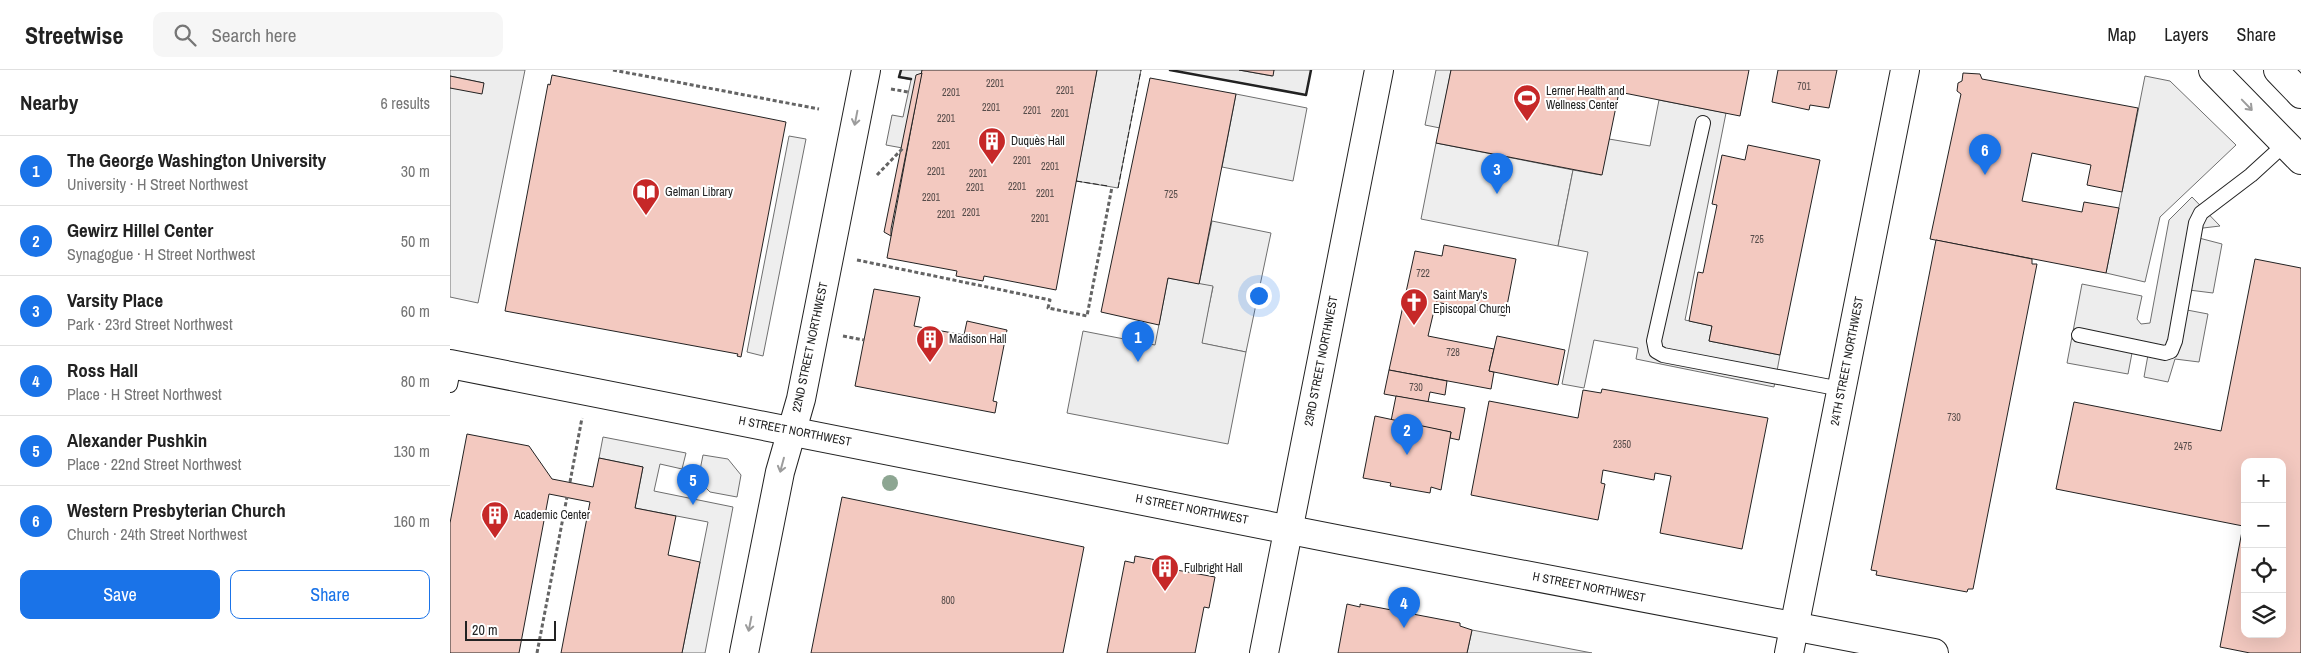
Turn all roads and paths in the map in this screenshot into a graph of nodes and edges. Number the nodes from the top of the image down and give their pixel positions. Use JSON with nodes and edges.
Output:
{"nodes":[{"id":1,"x":613,"y":70,"type":"edge"},
{"id":2,"x":866,"y":70,"type":"edge"},
{"id":3,"x":1379,"y":70,"type":"edge"},
{"id":4,"x":1905,"y":70,"type":"edge"},
{"id":5,"x":2212,"y":70,"type":"edge"},
{"id":6,"x":2278,"y":70,"type":"edge"},
{"id":7,"x":886,"y":88,"type":"dead end"},
{"id":8,"x":908,"y":92,"type":"dead end"},
{"id":9,"x":2301,"y":94,"type":"edge"},
{"id":10,"x":818,"y":109,"type":"dead end"},
{"id":11,"x":1703,"y":124,"type":"dead end"},
{"id":12,"x":903,"y":148,"type":"dead end"},
{"id":13,"x":2293,"y":152,"type":"edge"},
{"id":14,"x":873,"y":178,"type":"dead end"},
{"id":15,"x":1112,"y":187,"type":"dead end"},
{"id":16,"x":829,"y":254,"type":"junction"},
{"id":17,"x":2079,"y":335,"type":"dead end"},
{"id":18,"x":451,"y":371,"type":"edge"},
{"id":19,"x":1841,"y":389,"type":"junction"},
{"id":20,"x":587,"y":390,"type":"junction"},
{"id":21,"x":791,"y":430,"type":"junction"},
{"id":22,"x":570,"y":482,"type":"dead end"},
{"id":23,"x":567,"y":497,"type":"dead end"},
{"id":24,"x":1288,"y":529,"type":"junction"},
{"id":25,"x":1795,"y":625,"type":"junction"},
{"id":26,"x":537,"y":653,"type":"edge"},
{"id":27,"x":744,"y":653,"type":"edge"},
{"id":28,"x":1264,"y":653,"type":"edge"},
{"id":29,"x":1789,"y":653,"type":"edge"},
{"id":30,"x":1934,"y":653,"type":"edge"}],
"edges":[{"from":1,"to":10,"type":"path"},
{"from":2,"to":16,"type":"street","name":"22ND STREET NORTHWEST","one_way":true},
{"from":3,"to":24,"type":"street","name":"23RD STREET NORTHWEST"},
{"from":4,"to":19,"type":"street","name":"24TH STREET NORTHWEST"},
{"from":5,"to":13,"type":"street","one_way":true},
{"from":6,"to":9,"type":"street"},
{"from":7,"to":8,"type":"path"},
{"from":11,"to":19,"type":"lane"},
{"from":12,"to":14,"type":"path"},
{"from":13,"to":17,"type":"lane"},
{"from":15,"to":16,"type":"path"},
{"from":16,"to":21,"type":"street","name":"22ND STREET NORTHWEST"},
{"from":18,"to":20,"type":"street","name":"H STREET NORTHWEST"},
{"from":19,"to":25,"type":"street","name":"24TH STREET NORTHWEST"},
{"from":20,"to":21,"type":"street","name":"H STREET NORTHWEST"},
{"from":20,"to":22,"type":"path"},
{"from":21,"to":24,"type":"street","name":"H STREET NORTHWEST"},
{"from":21,"to":27,"type":"street","name":"22ND STREET NORTHWEST","one_way":true},
{"from":23,"to":26,"type":"path"},
{"from":24,"to":25,"type":"street","name":"H STREET NORTHWEST"},
{"from":24,"to":28,"type":"street","name":"23RD STREET NORTHWEST"},
{"from":25,"to":29,"type":"street","name":"24TH STREET NORTHWEST"},
{"from":25,"to":30,"type":"street","name":"H STREET NORTHWEST"}]}
